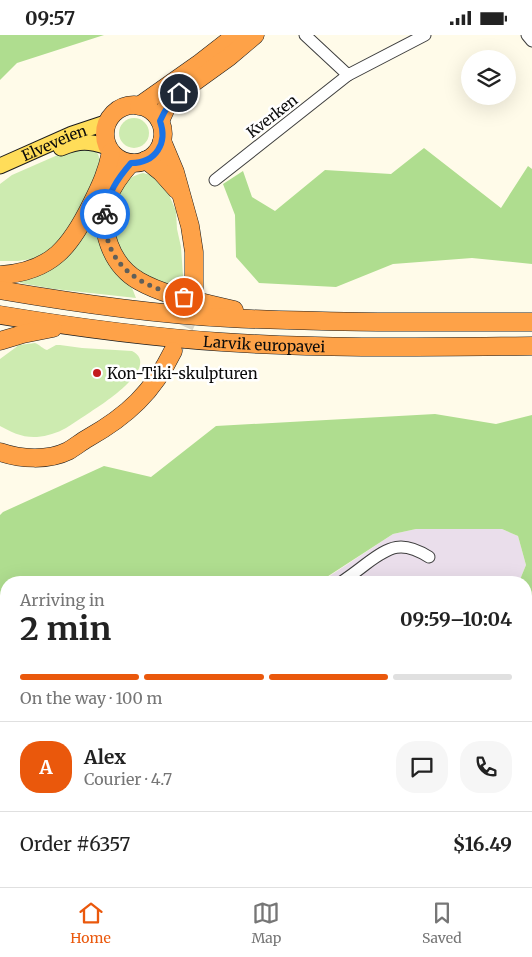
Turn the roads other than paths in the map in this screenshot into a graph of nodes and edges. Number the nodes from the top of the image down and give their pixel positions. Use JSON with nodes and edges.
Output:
{"nodes":[{"id":1,"x":236,"y":35,"type":"edge"},
{"id":2,"x":255,"y":35,"type":"edge"},
{"id":3,"x":305,"y":35,"type":"edge"},
{"id":4,"x":425,"y":35,"type":"edge"},
{"id":5,"x":527,"y":35,"type":"edge"},
{"id":6,"x":532,"y":41,"type":"edge"},
{"id":7,"x":348,"y":75,"type":"junction"},
{"id":8,"x":139,"y":105,"type":"junction"},
{"id":9,"x":160,"y":121,"type":"junction"},
{"id":10,"x":108,"y":122,"type":"junction"},
{"id":11,"x":162,"y":141,"type":"junction"},
{"id":12,"x":110,"y":149,"type":"junction"},
{"id":13,"x":138,"y":161,"type":"junction"},
{"id":14,"x":0,"y":166,"type":"edge"},
{"id":15,"x":0,"y":175,"type":"edge"},
{"id":16,"x":215,"y":180,"type":"dead end"},
{"id":17,"x":181,"y":194,"type":"junction"},
{"id":18,"x":0,"y":275,"type":"edge"},
{"id":19,"x":0,"y":290,"type":"edge"},
{"id":20,"x":194,"y":292,"type":"tunnel mouth"},
{"id":21,"x":0,"y":315,"type":"edge"},
{"id":22,"x":276,"y":320,"type":"junction"},
{"id":23,"x":532,"y":323,"type":"edge"},
{"id":24,"x":68,"y":326,"type":"junction"},
{"id":25,"x":0,"y":341,"type":"edge"},
{"id":26,"x":532,"y":346,"type":"edge"},
{"id":27,"x":173,"y":351,"type":"tunnel mouth"},
{"id":28,"x":86,"y":439,"type":"junction"},
{"id":29,"x":0,"y":441,"type":"edge"},
{"id":30,"x":0,"y":452,"type":"edge"},
{"id":31,"x":429,"y":557,"type":"dead end"},
{"id":32,"x":349,"y":576,"type":"edge"}],
"edges":[{"from":1,"to":8,"type":"highway"},
{"from":2,"to":9,"type":"highway"},
{"from":3,"to":7,"type":"street"},
{"from":4,"to":7,"type":"street","name":"Kverken"},
{"from":5,"to":6,"type":"street"},
{"from":7,"to":16,"type":"street","name":"Kverken"},
{"from":8,"to":9,"type":"highway"},
{"from":8,"to":10,"type":"highway"},
{"from":9,"to":11,"type":"highway"},
{"from":10,"to":12,"type":"highway"},
{"from":10,"to":14,"type":"main road","name":"Elveveien"},
{"from":11,"to":13,"type":"highway"},
{"from":11,"to":17,"type":"highway"},
{"from":12,"to":13,"type":"highway"},
{"from":12,"to":15,"type":"main road","name":"Elveveien"},
{"from":12,"to":18,"type":"highway"},
{"from":13,"to":17,"type":"highway"},
{"from":13,"to":22,"type":"highway"},
{"from":17,"to":20,"type":"highway"},
{"from":19,"to":22,"type":"highway","name":"Larvik europavei"},
{"from":21,"to":24,"type":"highway","name":"Larvik europavei"},
{"from":22,"to":23,"type":"highway","name":"Larvik europavei"},
{"from":24,"to":25,"type":"highway"},
{"from":24,"to":26,"type":"highway","name":"Larvik europavei"},
{"from":27,"to":28,"type":"highway"},
{"from":28,"to":29,"type":"highway"},
{"from":28,"to":30,"type":"highway"},
{"from":31,"to":32,"type":"street"}]}
